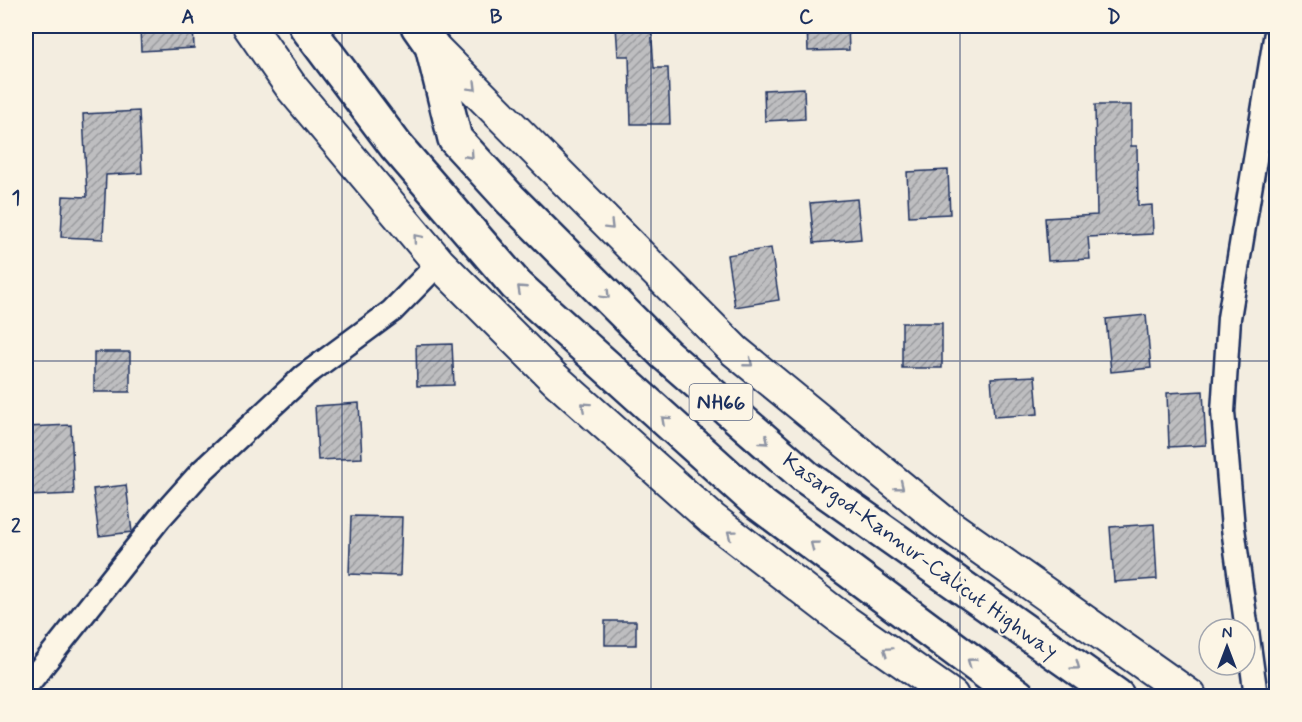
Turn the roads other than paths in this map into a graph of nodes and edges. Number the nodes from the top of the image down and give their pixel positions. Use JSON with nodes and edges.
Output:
{"nodes":[{"id":1,"x":249,"y":26,"type":"edge"},
{"id":2,"x":306,"y":26,"type":"edge"},
{"id":3,"x":1276,"y":32,"type":"edge"},
{"id":4,"x":425,"y":35,"type":"edge"},
{"id":5,"x":439,"y":263,"type":"junction"},
{"id":6,"x":26,"y":682,"type":"edge"},
{"id":7,"x":952,"y":696,"type":"edge"},
{"id":8,"x":1018,"y":696,"type":"edge"},
{"id":9,"x":1118,"y":696,"type":"edge"},
{"id":10,"x":1190,"y":696,"type":"edge"},
{"id":11,"x":1256,"y":696,"type":"edge"}],
"edges":[{"from":5,"to":1,"type":"street","one_way":true},
{"from":8,"to":2,"type":"highway","number":"NH66","one_way":true},
{"from":3,"to":11,"type":"street"},
{"from":4,"to":9,"type":"highway","name":"Kasargod-Kannur-Calicut Highway","number":"NH66","one_way":true},
{"from":4,"to":10,"type":"street","one_way":true},
{"from":5,"to":6,"type":"street"},
{"from":7,"to":5,"type":"street","one_way":true}]}
